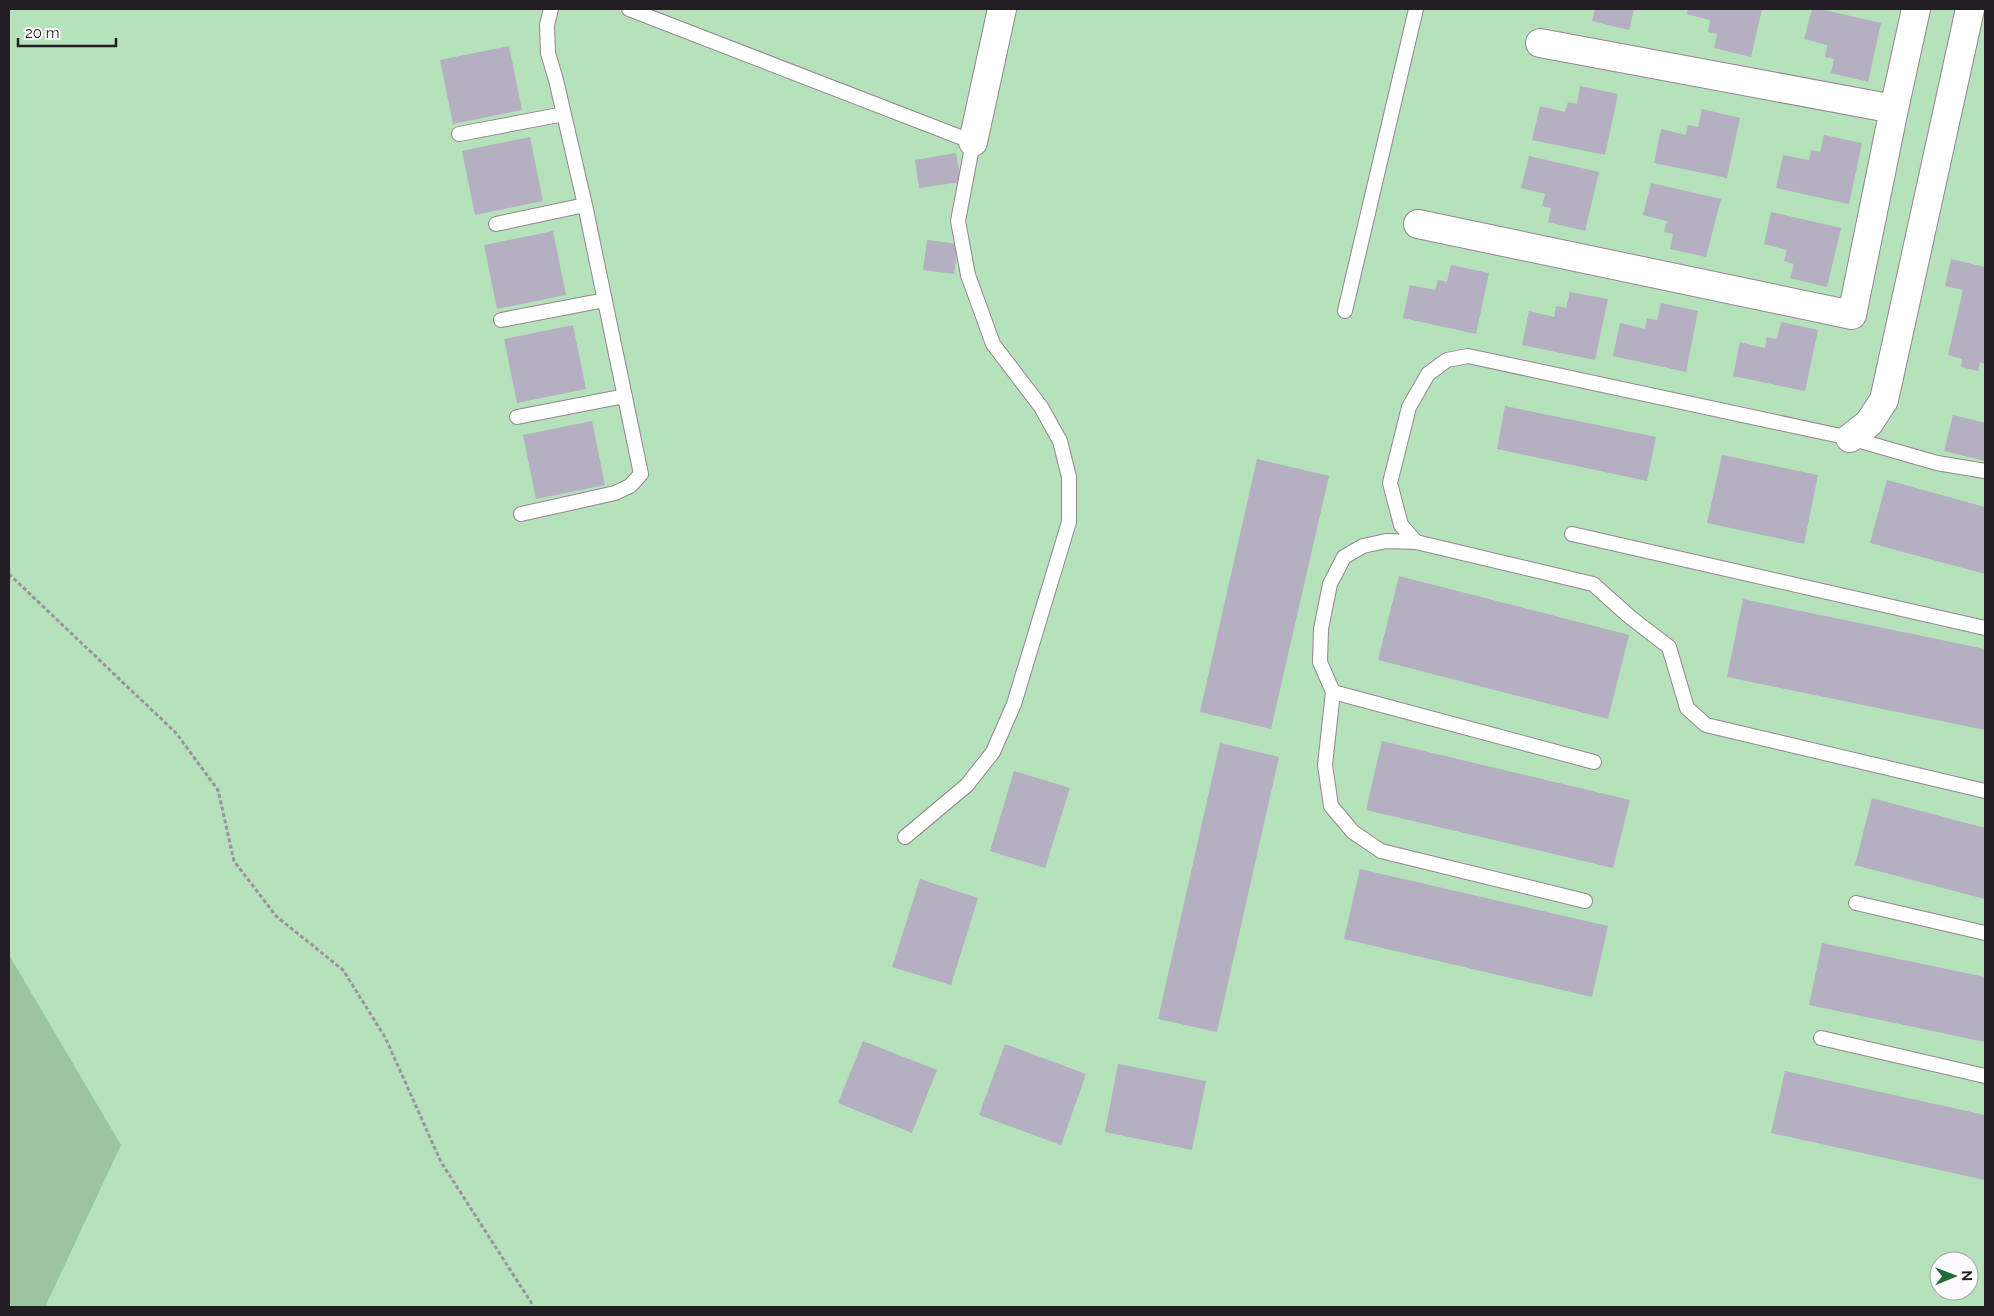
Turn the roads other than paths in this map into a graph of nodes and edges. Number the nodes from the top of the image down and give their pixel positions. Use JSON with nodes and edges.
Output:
{"nodes":[{"id":1,"x":551,"y":9,"type":"edge"},
{"id":2,"x":629,"y":9,"type":"edge"},
{"id":3,"x":1002,"y":9,"type":"edge"},
{"id":4,"x":1416,"y":9,"type":"edge"},
{"id":5,"x":1916,"y":9,"type":"edge"},
{"id":6,"x":1970,"y":9,"type":"edge"},
{"id":7,"x":1540,"y":43,"type":"dead end"},
{"id":8,"x":1894,"y":109,"type":"junction"},
{"id":9,"x":564,"y":114,"type":"junction"},
{"id":10,"x":459,"y":134,"type":"dead end"},
{"id":11,"x":973,"y":142,"type":"junction"},
{"id":12,"x":585,"y":205,"type":"junction"},
{"id":13,"x":496,"y":224,"type":"dead end"},
{"id":14,"x":1418,"y":224,"type":"dead end"},
{"id":15,"x":605,"y":300,"type":"junction"},
{"id":16,"x":1344,"y":311,"type":"dead end"},
{"id":17,"x":501,"y":320,"type":"dead end"},
{"id":18,"x":625,"y":396,"type":"junction"},
{"id":19,"x":517,"y":417,"type":"dead end"},
{"id":20,"x":1850,"y":438,"type":"junction"},
{"id":21,"x":1985,"y":471,"type":"edge"},
{"id":22,"x":521,"y":514,"type":"dead end"},
{"id":23,"x":1572,"y":534,"type":"dead end"},
{"id":24,"x":1416,"y":542,"type":"junction"},
{"id":25,"x":1985,"y":628,"type":"edge"},
{"id":26,"x":1333,"y":692,"type":"junction"},
{"id":27,"x":1594,"y":762,"type":"dead end"},
{"id":28,"x":1985,"y":791,"type":"edge"},
{"id":29,"x":905,"y":837,"type":"dead end"},
{"id":30,"x":1585,"y":901,"type":"dead end"},
{"id":31,"x":1856,"y":903,"type":"dead end"},
{"id":32,"x":1985,"y":933,"type":"edge"},
{"id":33,"x":1821,"y":1038,"type":"dead end"},
{"id":34,"x":1985,"y":1076,"type":"edge"}],
"edges":[{"from":1,"to":9,"type":"lane"},
{"from":2,"to":11,"type":"lane"},
{"from":3,"to":11,"type":"street"},
{"from":4,"to":16,"type":"lane"},
{"from":5,"to":8,"type":"street"},
{"from":6,"to":20,"type":"street"},
{"from":7,"to":8,"type":"street"},
{"from":8,"to":14,"type":"street"},
{"from":9,"to":10,"type":"lane"},
{"from":9,"to":12,"type":"lane"},
{"from":11,"to":29,"type":"lane"},
{"from":12,"to":13,"type":"lane"},
{"from":12,"to":15,"type":"lane"},
{"from":15,"to":17,"type":"lane"},
{"from":15,"to":18,"type":"lane"},
{"from":18,"to":19,"type":"lane"},
{"from":18,"to":22,"type":"lane"},
{"from":20,"to":21,"type":"lane"},
{"from":20,"to":24,"type":"lane"},
{"from":23,"to":25,"type":"lane"},
{"from":24,"to":26,"type":"lane"},
{"from":24,"to":28,"type":"lane"},
{"from":26,"to":27,"type":"lane"},
{"from":26,"to":30,"type":"lane"},
{"from":31,"to":32,"type":"lane"},
{"from":33,"to":34,"type":"lane"}]}
